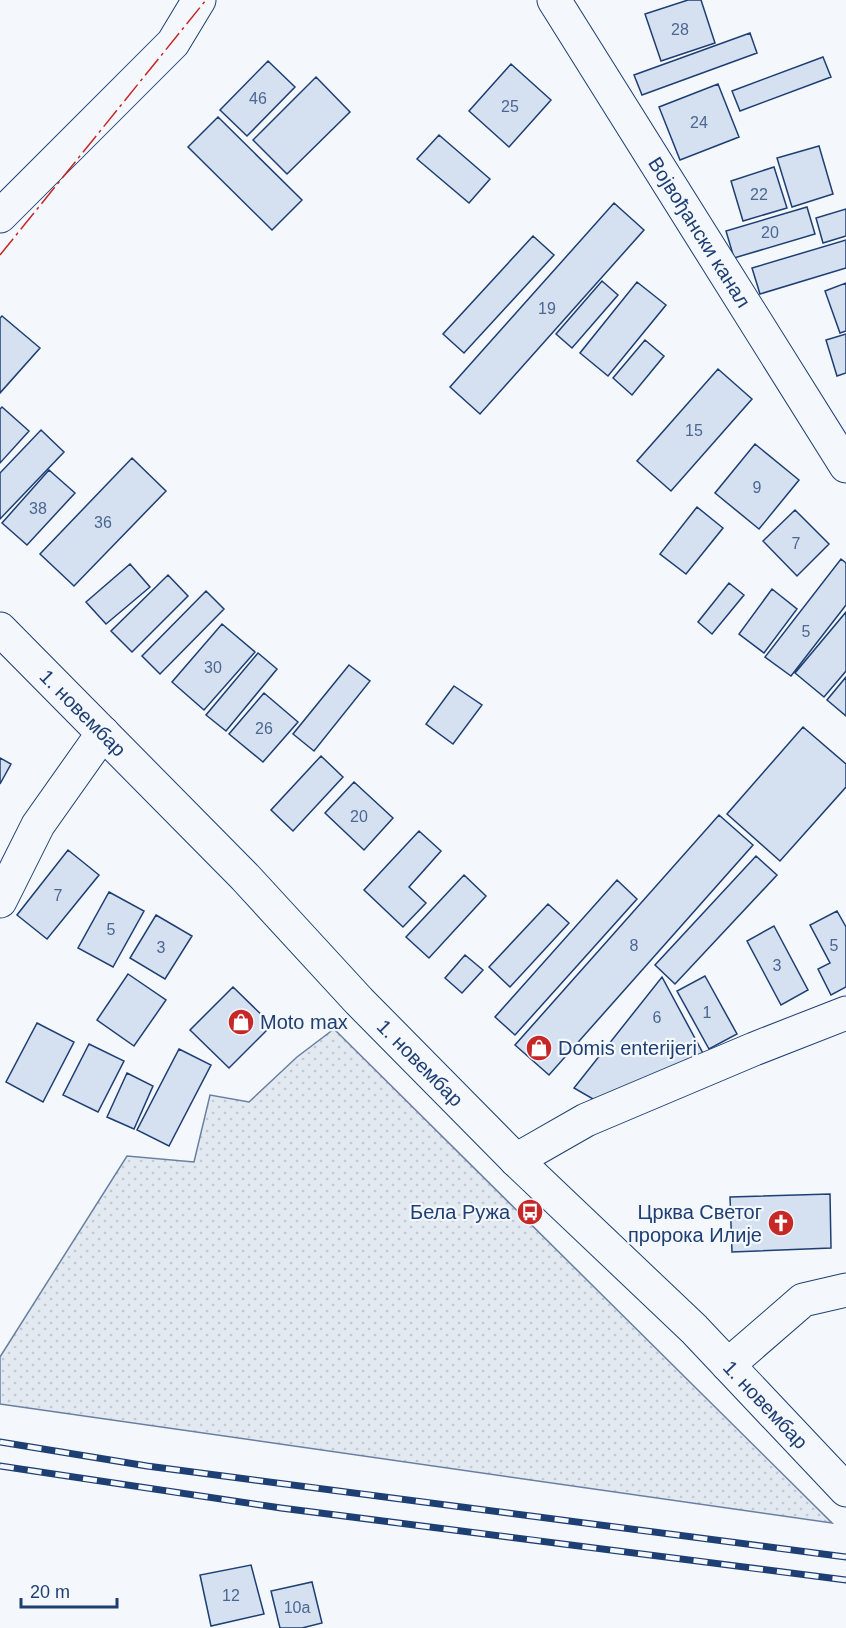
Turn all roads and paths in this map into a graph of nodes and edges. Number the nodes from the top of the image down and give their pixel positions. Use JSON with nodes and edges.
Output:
{"nodes":[{"id":1,"x":199,"y":0,"type":"edge"},
{"id":2,"x":554,"y":0,"type":"edge"},
{"id":3,"x":0,"y":216,"type":"edge"},
{"id":4,"x":846,"y":466,"type":"edge"},
{"id":5,"x":0,"y":629,"type":"edge"},
{"id":6,"x":103,"y":733,"type":"junction"},
{"id":7,"x":0,"y":901,"type":"edge"},
{"id":8,"x":846,"y":1013,"type":"edge"},
{"id":9,"x":516,"y":1160,"type":"junction"},
{"id":10,"x":846,"y":1290,"type":"edge"},
{"id":11,"x":728,"y":1365,"type":"junction"},
{"id":12,"x":846,"y":1490,"type":"edge"}],
"edges":[{"from":1,"to":3,"type":"main road"},
{"from":2,"to":4,"type":"main road","name":"Војвођански канал"},
{"from":5,"to":6,"type":"main road","name":"1. новембар"},
{"from":6,"to":7,"type":"main road"},
{"from":6,"to":9,"type":"main road","name":"1. новембар"},
{"from":8,"to":9,"type":"main road"},
{"from":9,"to":11,"type":"main road","name":"1. новембар"},
{"from":10,"to":11,"type":"main road"},
{"from":11,"to":12,"type":"main road","name":"1. новембар"}]}
